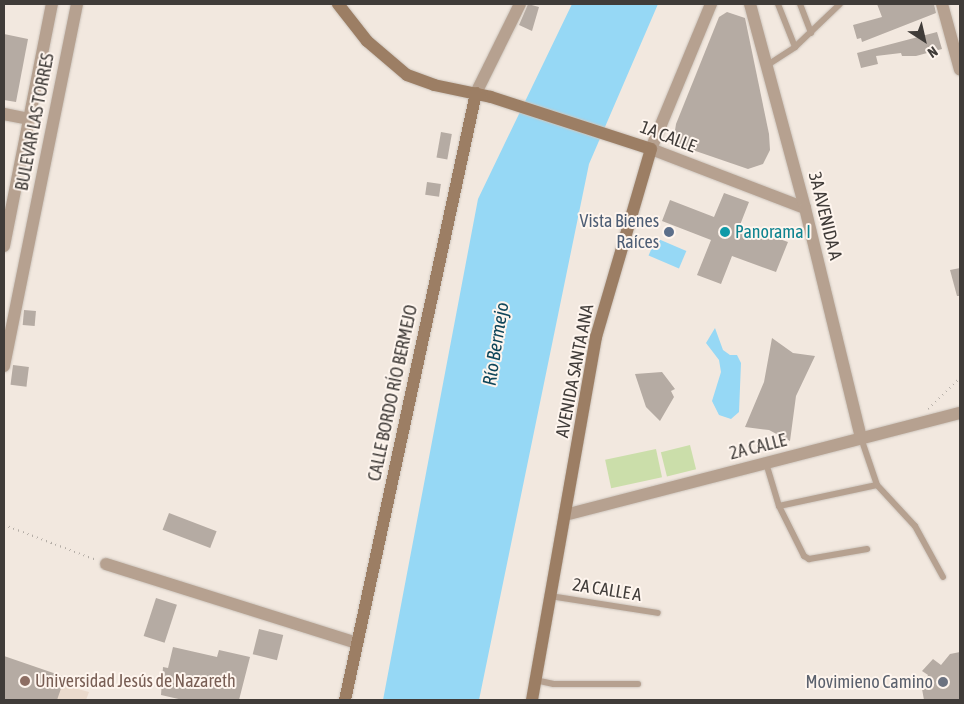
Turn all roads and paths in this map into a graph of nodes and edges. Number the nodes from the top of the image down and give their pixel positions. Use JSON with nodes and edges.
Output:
{"nodes":[{"id":1,"x":52,"y":4,"type":"edge"},
{"id":2,"x":77,"y":4,"type":"edge"},
{"id":3,"x":338,"y":4,"type":"edge"},
{"id":4,"x":520,"y":4,"type":"edge"},
{"id":5,"x":711,"y":4,"type":"edge"},
{"id":6,"x":750,"y":4,"type":"edge"},
{"id":7,"x":778,"y":4,"type":"edge"},
{"id":8,"x":800,"y":4,"type":"edge"},
{"id":9,"x":840,"y":4,"type":"edge"},
{"id":10,"x":942,"y":4,"type":"edge"},
{"id":11,"x":811,"y":33,"type":"junction"},
{"id":12,"x":795,"y":47,"type":"junction"},
{"id":13,"x":766,"y":66,"type":"junction"},
{"id":14,"x":960,"y":70,"type":"edge"},
{"id":15,"x":476,"y":93,"type":"junction"},
{"id":16,"x":7,"y":114,"type":"edge"},
{"id":17,"x":29,"y":119,"type":"junction"},
{"id":18,"x":651,"y":149,"type":"junction"},
{"id":19,"x":805,"y":208,"type":"junction"},
{"id":20,"x":4,"y":246,"type":"edge"},
{"id":21,"x":4,"y":366,"type":"edge"},
{"id":22,"x":960,"y":378,"type":"edge"},
{"id":23,"x":924,"y":412,"type":"dead end"},
{"id":24,"x":960,"y":413,"type":"edge"},
{"id":25,"x":861,"y":438,"type":"junction"},
{"id":26,"x":766,"y":463,"type":"junction"},
{"id":27,"x":877,"y":486,"type":"junction"},
{"id":28,"x":779,"y":506,"type":"junction"},
{"id":29,"x":565,"y":515,"type":"junction"},
{"id":30,"x":4,"y":524,"type":"edge"},
{"id":31,"x":867,"y":549,"type":"dead end"},
{"id":32,"x":106,"y":564,"type":"joint"},
{"id":33,"x":943,"y":577,"type":"dead end"},
{"id":34,"x":550,"y":596,"type":"junction"},
{"id":35,"x":658,"y":613,"type":"dead end"},
{"id":36,"x":356,"y":644,"type":"junction"},
{"id":37,"x":535,"y":680,"type":"junction"},
{"id":38,"x":638,"y":684,"type":"dead end"},
{"id":39,"x":345,"y":700,"type":"edge"},
{"id":40,"x":532,"y":700,"type":"edge"}],
"edges":[{"from":1,"to":17,"type":"street","name":"BULEVAR LAS TORRES"},
{"from":2,"to":21,"type":"street","name":"BULEVAR LAS TORRES"},
{"from":3,"to":15,"type":"main road","name":"1A CALLE"},
{"from":4,"to":15,"type":"street"},
{"from":5,"to":18,"type":"street","name":"AVENIDA SANTA ANA"},
{"from":6,"to":13,"type":"street","name":"3A AVENIDA A"},
{"from":7,"to":12,"type":"lane"},
{"from":8,"to":11,"type":"lane"},
{"from":9,"to":11,"type":"lane"},
{"from":10,"to":14,"type":"street"},
{"from":11,"to":12,"type":"lane"},
{"from":12,"to":13,"type":"lane"},
{"from":13,"to":19,"type":"street","name":"3A AVENIDA A"},
{"from":15,"to":18,"type":"main road","name":"1A CALLE"},
{"from":15,"to":36,"type":"main road","name":"CALLE BORDO RÍO BERMEJO"},
{"from":16,"to":17,"type":"street"},
{"from":17,"to":20,"type":"street","name":"BULEVAR LAS TORRES"},
{"from":18,"to":19,"type":"street","name":"1A CALLE"},
{"from":18,"to":29,"type":"main road","name":"AVENIDA SANTA ANA"},
{"from":19,"to":25,"type":"street","name":"3A AVENIDA A"},
{"from":22,"to":23,"type":"path"},
{"from":24,"to":25,"type":"street","name":"2A CALLE"},
{"from":25,"to":26,"type":"street","name":"2A CALLE"},
{"from":25,"to":27,"type":"lane"},
{"from":26,"to":28,"type":"lane"},
{"from":26,"to":29,"type":"street","name":"2A CALLE"},
{"from":27,"to":28,"type":"lane"},
{"from":27,"to":33,"type":"lane"},
{"from":28,"to":31,"type":"lane"},
{"from":29,"to":34,"type":"main road","name":"AVENIDA SANTA ANA"},
{"from":30,"to":32,"type":"path"},
{"from":32,"to":36,"type":"street"},
{"from":34,"to":35,"type":"lane","name":"2A CALLE A"},
{"from":34,"to":37,"type":"main road","name":"AVENIDA SANTA ANA"},
{"from":36,"to":39,"type":"main road","name":"CALLE BORDO RÍO BERMEJO"},
{"from":37,"to":38,"type":"lane"},
{"from":37,"to":40,"type":"main road","name":"AVENIDA SANTA ANA"}]}
